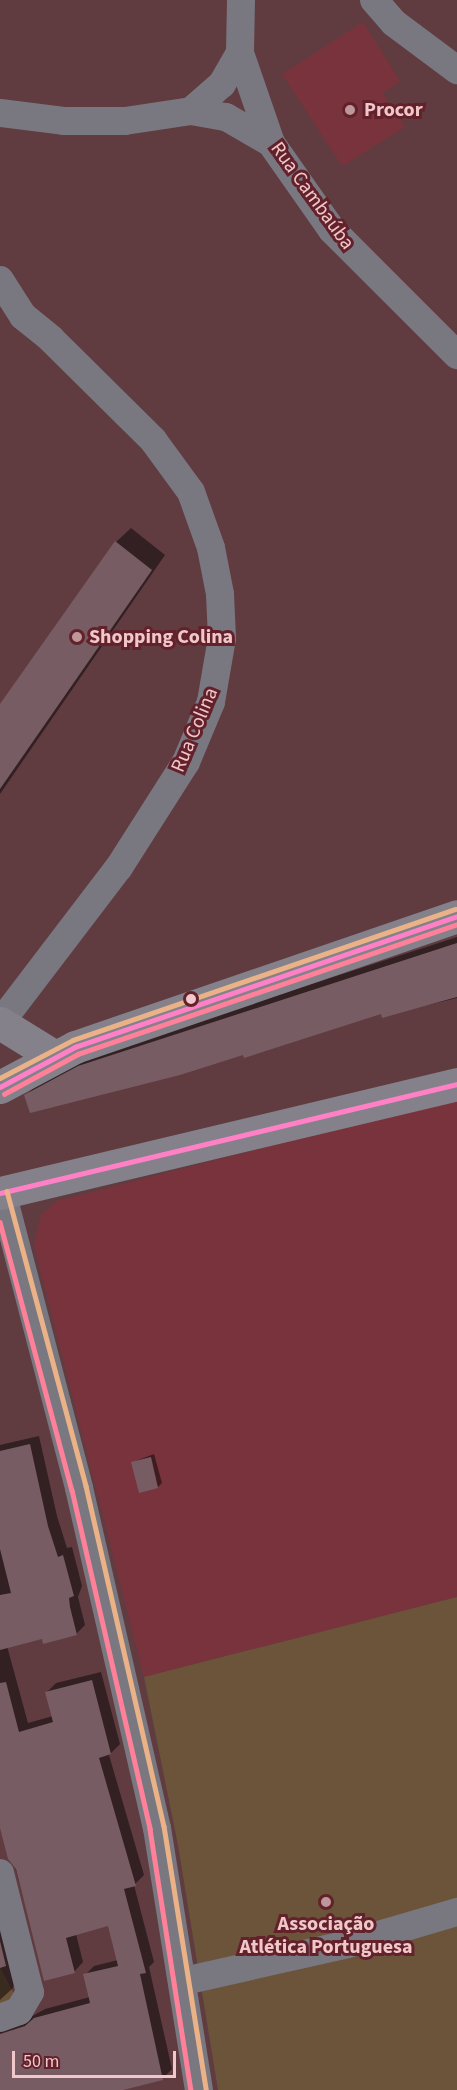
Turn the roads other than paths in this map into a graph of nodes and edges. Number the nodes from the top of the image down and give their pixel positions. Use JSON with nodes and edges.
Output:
{"nodes":[{"id":1,"x":374,"y":0,"type":"edge"},
{"id":2,"x":239,"y":3,"type":"edge"},
{"id":3,"x":240,"y":53,"type":"junction"},
{"id":4,"x":457,"y":70,"type":"edge"},
{"id":5,"x":191,"y":111,"type":"junction"},
{"id":6,"x":0,"y":113,"type":"edge"},
{"id":7,"x":271,"y":143,"type":"junction"},
{"id":8,"x":0,"y":280,"type":"edge"},
{"id":9,"x":457,"y":355,"type":"edge"},
{"id":10,"x":457,"y":916,"type":"edge"},
{"id":11,"x":0,"y":1023,"type":"edge"},
{"id":12,"x":52,"y":1055,"type":"junction"},
{"id":13,"x":457,"y":1084,"type":"edge"},
{"id":14,"x":0,"y":1087,"type":"edge"},
{"id":15,"x":1,"y":1192,"type":"edge"},
{"id":16,"x":0,"y":1873,"type":"edge"},
{"id":17,"x":457,"y":1912,"type":"edge"},
{"id":18,"x":184,"y":1981,"type":"junction"},
{"id":19,"x":0,"y":2018,"type":"edge"},
{"id":20,"x":199,"y":2090,"type":"edge"}],
"edges":[{"from":1,"to":4,"type":"street"},
{"from":2,"to":3,"type":"street","name":"Rua Cambaúba"},
{"from":3,"to":5,"type":"street"},
{"from":3,"to":7,"type":"street","name":"Rua Cambaúba"},
{"from":5,"to":6,"type":"street"},
{"from":5,"to":7,"type":"street"},
{"from":7,"to":9,"type":"street","name":"Rua Cambaúba"},
{"from":8,"to":11,"type":"street","name":"Rua Colina"},
{"from":10,"to":12,"type":"main road"},
{"from":11,"to":12,"type":"main road"},
{"from":12,"to":14,"type":"main road"},
{"from":13,"to":15,"type":"main road"},
{"from":15,"to":18,"type":"street"},
{"from":16,"to":19,"type":"street"},
{"from":17,"to":18,"type":"street"},
{"from":18,"to":20,"type":"street"}]}
